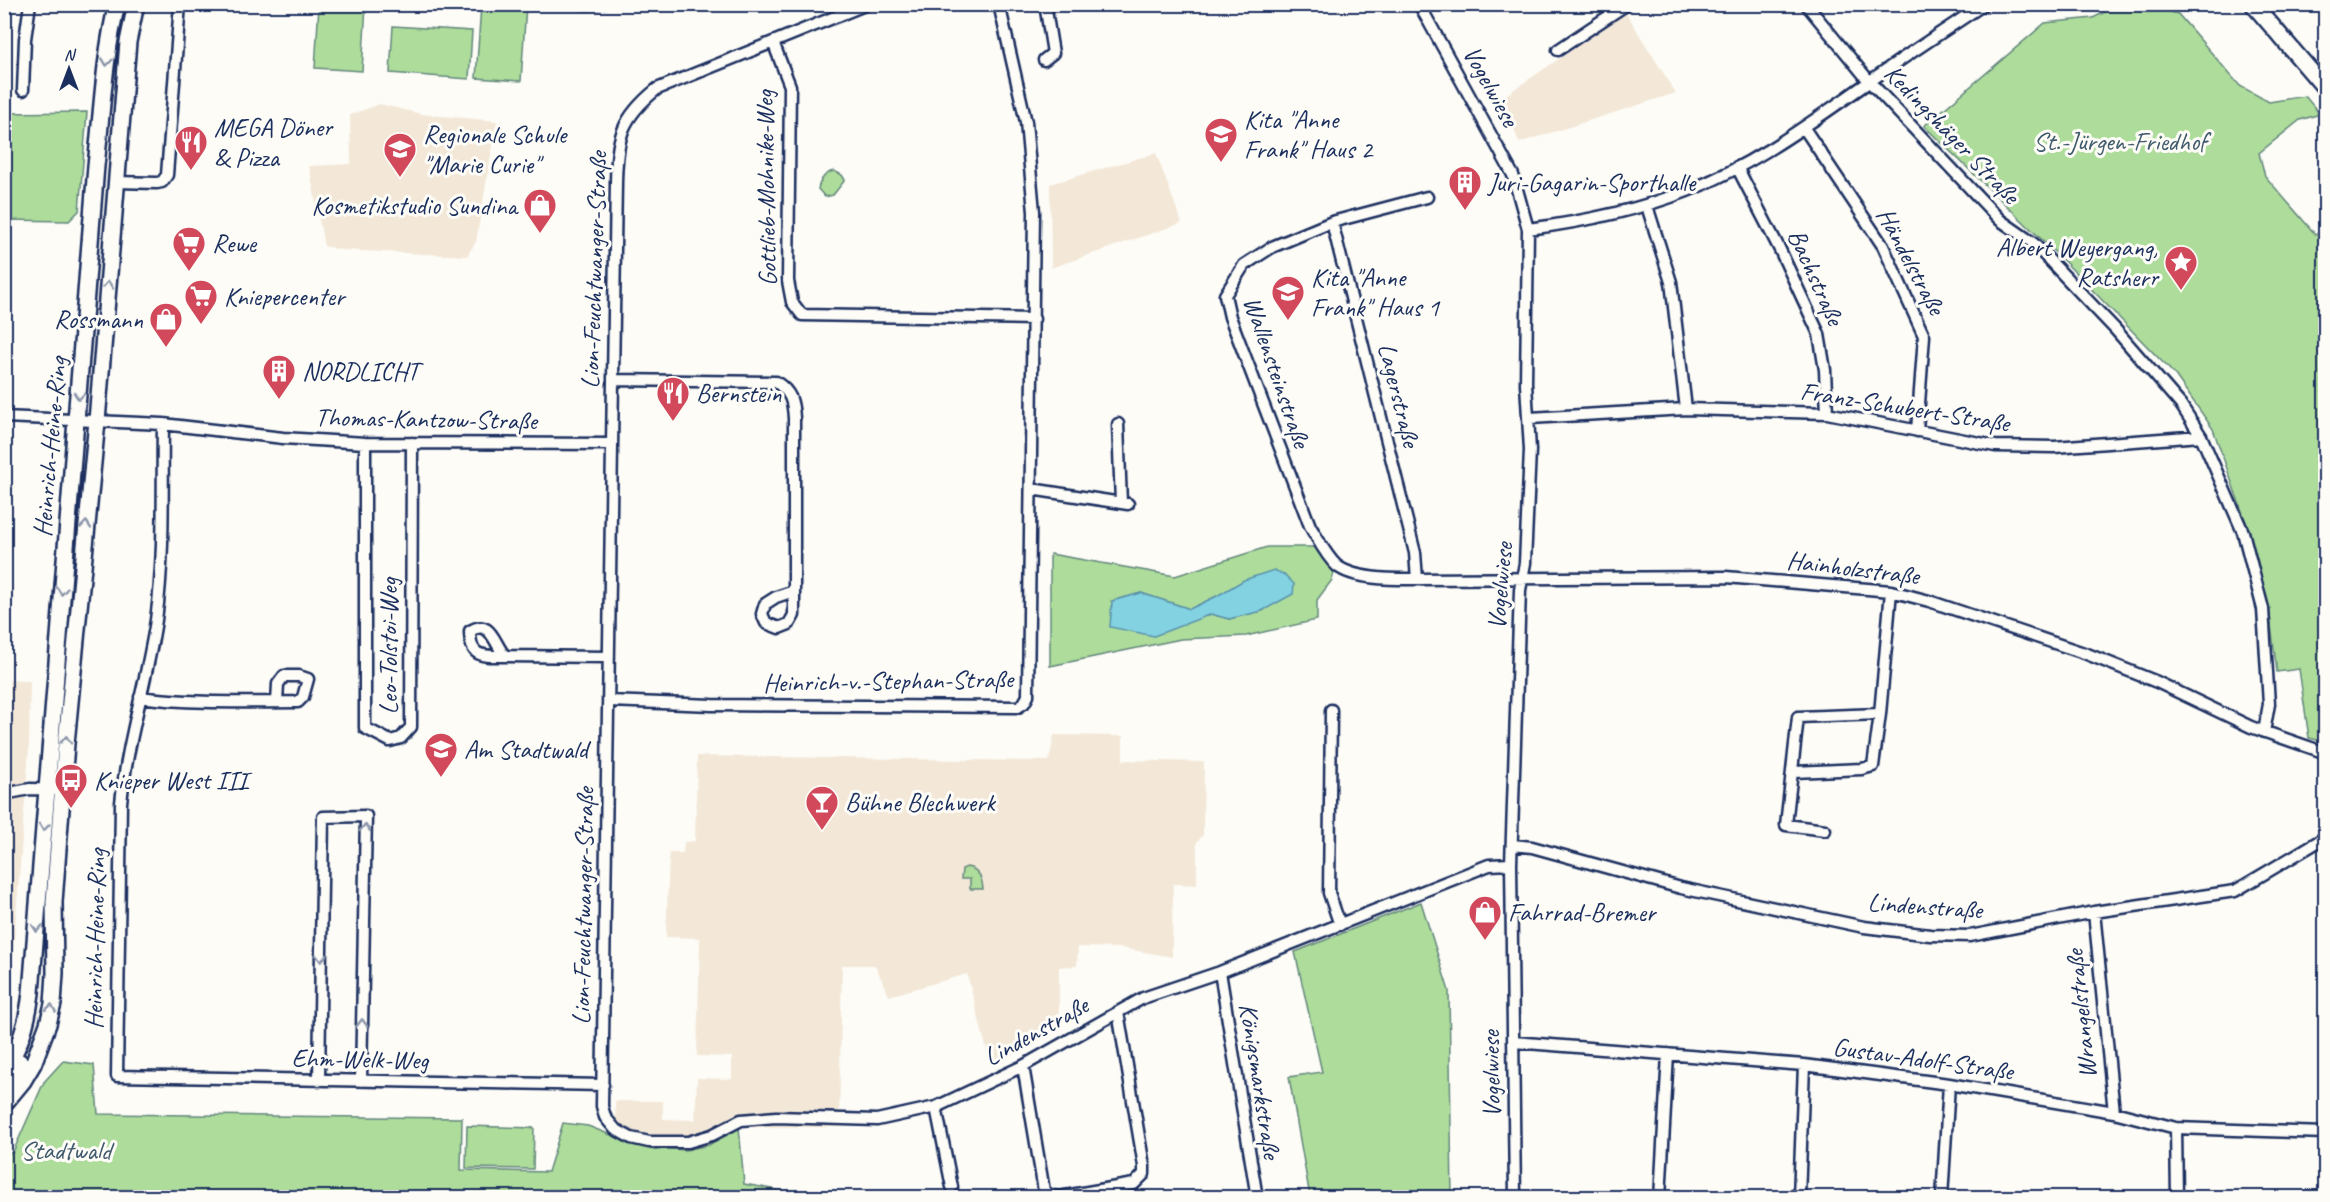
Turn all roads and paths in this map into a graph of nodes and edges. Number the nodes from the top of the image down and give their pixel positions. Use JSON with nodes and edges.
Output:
{"nodes":[{"id":1,"x":30,"y":4,"type":"edge"},
{"id":2,"x":117,"y":4,"type":"edge"},
{"id":3,"x":136,"y":4,"type":"edge"},
{"id":4,"x":180,"y":4,"type":"edge"},
{"id":5,"x":867,"y":4,"type":"edge"},
{"id":6,"x":999,"y":4,"type":"edge"},
{"id":7,"x":1045,"y":4,"type":"edge"},
{"id":8,"x":1419,"y":4,"type":"edge"},
{"id":9,"x":1627,"y":4,"type":"edge"},
{"id":10,"x":1806,"y":4,"type":"edge"},
{"id":11,"x":2253,"y":4,"type":"edge"},
{"id":12,"x":1983,"y":5,"type":"edge"},
{"id":13,"x":773,"y":42,"type":"junction"},
{"id":14,"x":1558,"y":50,"type":"dead end"},
{"id":15,"x":1044,"y":60,"type":"dead end"},
{"id":16,"x":1869,"y":81,"type":"junction"},
{"id":17,"x":2325,"y":89,"type":"edge"},
{"id":18,"x":23,"y":90,"type":"dead end"},
{"id":19,"x":104,"y":90,"type":"junction"},
{"id":20,"x":102,"y":108,"type":"junction"},
{"id":21,"x":1804,"y":128,"type":"junction"},
{"id":22,"x":1737,"y":167,"type":"junction"},
{"id":23,"x":117,"y":174,"type":"junction"},
{"id":24,"x":1427,"y":197,"type":"dead end"},
{"id":25,"x":1647,"y":206,"type":"junction"},
{"id":26,"x":1332,"y":222,"type":"junction"},
{"id":27,"x":1528,"y":229,"type":"junction"},
{"id":28,"x":1034,"y":319,"type":"junction"},
{"id":29,"x":614,"y":380,"type":"junction"},
{"id":30,"x":1686,"y":409,"type":"junction"},
{"id":31,"x":1827,"y":413,"type":"junction"},
{"id":32,"x":4,"y":417,"type":"edge"},
{"id":33,"x":1530,"y":418,"type":"junction"},
{"id":34,"x":77,"y":420,"type":"junction"},
{"id":35,"x":97,"y":420,"type":"junction"},
{"id":36,"x":163,"y":424,"type":"junction"},
{"id":37,"x":1118,"y":424,"type":"dead end"},
{"id":38,"x":1917,"y":431,"type":"junction"},
{"id":39,"x":2201,"y":436,"type":"junction"},
{"id":40,"x":365,"y":443,"type":"junction"},
{"id":41,"x":412,"y":443,"type":"junction"},
{"id":42,"x":612,"y":444,"type":"junction"},
{"id":43,"x":1030,"y":489,"type":"junction"},
{"id":44,"x":1521,"y":578,"type":"junction"},
{"id":45,"x":1417,"y":579,"type":"junction"},
{"id":46,"x":794,"y":591,"type":"dead end"},
{"id":47,"x":1891,"y":591,"type":"junction"},
{"id":48,"x":505,"y":656,"type":"dead end"},
{"id":49,"x":609,"y":657,"type":"junction"},
{"id":50,"x":140,"y":697,"type":"junction"},
{"id":51,"x":609,"y":701,"type":"junction"},
{"id":52,"x":277,"y":702,"type":"dead end"},
{"id":53,"x":1331,"y":710,"type":"dead end"},
{"id":54,"x":1880,"y":714,"type":"junction"},
{"id":55,"x":2264,"y":732,"type":"junction"},
{"id":56,"x":2325,"y":753,"type":"edge"},
{"id":57,"x":1794,"y":772,"type":"junction"},
{"id":58,"x":47,"y":789,"type":"junction"},
{"id":59,"x":63,"y":790,"type":"junction"},
{"id":60,"x":4,"y":794,"type":"edge"},
{"id":61,"x":1825,"y":830,"type":"dead end"},
{"id":62,"x":2325,"y":837,"type":"edge"},
{"id":63,"x":1512,"y":845,"type":"junction"},
{"id":64,"x":1511,"y":864,"type":"junction"},
{"id":65,"x":2094,"y":912,"type":"junction"},
{"id":66,"x":1340,"y":925,"type":"junction"},
{"id":67,"x":1220,"y":972,"type":"junction"},
{"id":68,"x":29,"y":1011,"type":"junction"},
{"id":69,"x":1118,"y":1012,"type":"junction"},
{"id":70,"x":1512,"y":1042,"type":"junction"},
{"id":71,"x":1668,"y":1054,"type":"junction"},
{"id":72,"x":1804,"y":1065,"type":"junction"},
{"id":73,"x":1023,"y":1066,"type":"junction"},
{"id":74,"x":4,"y":1069,"type":"edge"},
{"id":75,"x":117,"y":1076,"type":"joint"},
{"id":76,"x":319,"y":1081,"type":"junction"},
{"id":77,"x":361,"y":1081,"type":"junction"},
{"id":78,"x":4,"y":1084,"type":"edge"},
{"id":79,"x":1949,"y":1084,"type":"junction"},
{"id":80,"x":603,"y":1085,"type":"junction"},
{"id":81,"x":4,"y":1104,"type":"edge"},
{"id":82,"x":936,"y":1107,"type":"junction"},
{"id":83,"x":2114,"y":1112,"type":"junction"},
{"id":84,"x":2176,"y":1128,"type":"junction"},
{"id":85,"x":2325,"y":1133,"type":"edge"},
{"id":86,"x":952,"y":1187,"type":"dead end"},
{"id":87,"x":1257,"y":1197,"type":"edge"},
{"id":88,"x":1515,"y":1197,"type":"edge"},
{"id":89,"x":1660,"y":1197,"type":"edge"},
{"id":90,"x":1798,"y":1197,"type":"edge"},
{"id":91,"x":1942,"y":1197,"type":"edge"},
{"id":92,"x":2177,"y":1197,"type":"edge"}],
"edges":[{"from":1,"to":18,"type":"street"},
{"from":2,"to":19,"type":"main road","name":"Heinrich-Heine-Ring","one_way":true},
{"from":3,"to":23,"type":"main road","name":"Heinrich-Heine-Ring"},
{"from":4,"to":23,"type":"street"},
{"from":5,"to":13,"type":"street","name":"Lion-Feuchtwanger-Straße"},
{"from":6,"to":28,"type":"street","name":"Heinrich-v.-Stephan-Straße"},
{"from":7,"to":15,"type":"street"},
{"from":8,"to":27,"type":"street","name":"Vogelwiese"},
{"from":9,"to":14,"type":"street"},
{"from":10,"to":16,"type":"street","name":"Kedingshäger Straße"},
{"from":11,"to":17,"type":"main road"},
{"from":12,"to":16,"type":"street"},
{"from":13,"to":28,"type":"street","name":"Gottlieb-Mohnike-Weg"},
{"from":13,"to":29,"type":"street","name":"Lion-Feuchtwanger-Straße"},
{"from":16,"to":21,"type":"street"},
{"from":16,"to":39,"type":"street","name":"Kedingshäger Straße"},
{"from":19,"to":20,"type":"main road","name":"Heinrich-Heine-Ring"},
{"from":19,"to":23,"type":"main road","name":"Heinrich-Heine-Ring"},
{"from":20,"to":23,"type":"main road","name":"Heinrich-Heine-Ring"},
{"from":20,"to":34,"type":"main road","name":"Heinrich-Heine-Ring","one_way":true},
{"from":21,"to":22,"type":"street"},
{"from":21,"to":38,"type":"street","name":"Händelstraße"},
{"from":22,"to":25,"type":"street"},
{"from":22,"to":31,"type":"street","name":"Bachstraße"},
{"from":35,"to":23,"type":"main road","name":"Heinrich-Heine-Ring","one_way":true},
{"from":24,"to":26,"type":"street","name":"Wallensteinstraße"},
{"from":25,"to":27,"type":"street"},
{"from":25,"to":30,"type":"street"},
{"from":26,"to":45,"type":"street","name":"Lagerstraße"},
{"from":26,"to":45,"type":"street","name":"Wallensteinstraße"},
{"from":27,"to":33,"type":"street","name":"Vogelwiese"},
{"from":28,"to":43,"type":"street","name":"Heinrich-v.-Stephan-Straße"},
{"from":29,"to":42,"type":"street","name":"Lion-Feuchtwanger-Straße"},
{"from":29,"to":46,"type":"street"},
{"from":30,"to":31,"type":"street","name":"Franz-Schubert-Straße"},
{"from":30,"to":33,"type":"street","name":"Franz-Schubert-Straße"},
{"from":31,"to":38,"type":"street","name":"Franz-Schubert-Straße"},
{"from":32,"to":34,"type":"street","name":"Thomas-Kantzow-Straße"},
{"from":33,"to":44,"type":"street","name":"Vogelwiese"},
{"from":34,"to":35,"type":"street","name":"Thomas-Kantzow-Straße"},
{"from":34,"to":58,"type":"main road","name":"Heinrich-Heine-Ring","one_way":true},
{"from":35,"to":36,"type":"street","name":"Thomas-Kantzow-Straße"},
{"from":59,"to":35,"type":"main road","name":"Heinrich-Heine-Ring","one_way":true},
{"from":36,"to":40,"type":"street","name":"Thomas-Kantzow-Straße"},
{"from":36,"to":50,"type":"street","name":"Heinrich-Heine-Ring"},
{"from":37,"to":43,"type":"street"},
{"from":38,"to":39,"type":"street","name":"Franz-Schubert-Straße"},
{"from":39,"to":55,"type":"street","name":"Kedingshäger Straße"},
{"from":40,"to":41,"type":"street","name":"Thomas-Kantzow-Straße"},
{"from":40,"to":41,"type":"street","name":"Leo-Tolstoi-Weg"},
{"from":41,"to":42,"type":"street","name":"Thomas-Kantzow-Straße"},
{"from":42,"to":49,"type":"street","name":"Lion-Feuchtwanger-Straße"},
{"from":43,"to":51,"type":"street","name":"Heinrich-v.-Stephan-Straße"},
{"from":44,"to":45,"type":"street","name":"Hainholzstraße"},
{"from":44,"to":47,"type":"street","name":"Hainholzstraße"},
{"from":44,"to":63,"type":"street","name":"Vogelwiese"},
{"from":47,"to":54,"type":"street"},
{"from":47,"to":55,"type":"street","name":"Hainholzstraße"},
{"from":48,"to":49,"type":"street"},
{"from":49,"to":51,"type":"street","name":"Lion-Feuchtwanger-Straße"},
{"from":50,"to":52,"type":"street"},
{"from":50,"to":75,"type":"street","name":"Heinrich-Heine-Ring"},
{"from":51,"to":80,"type":"street","name":"Lion-Feuchtwanger-Straße"},
{"from":53,"to":66,"type":"street"},
{"from":54,"to":57,"type":"street"},
{"from":54,"to":57,"type":"street"},
{"from":55,"to":56,"type":"street","name":"Hainholzstraße"},
{"from":57,"to":61,"type":"street"},
{"from":58,"to":59,"type":"street"},
{"from":58,"to":60,"type":"street"},
{"from":58,"to":68,"type":"main road","name":"Heinrich-Heine-Ring","one_way":true},
{"from":81,"to":59,"type":"main road","name":"Heinrich-Heine-Ring","one_way":true},
{"from":62,"to":65,"type":"street","name":"Lindenstraße"},
{"from":63,"to":64,"type":"street","name":"Vogelwiese"},
{"from":63,"to":65,"type":"street","name":"Lindenstraße"},
{"from":64,"to":66,"type":"street","name":"Lindenstraße"},
{"from":64,"to":70,"type":"street","name":"Vogelwiese"},
{"from":65,"to":83,"type":"street","name":"Wrangelstraße"},
{"from":66,"to":67,"type":"street","name":"Lindenstraße"},
{"from":67,"to":69,"type":"street","name":"Lindenstraße"},
{"from":67,"to":87,"type":"street","name":"Königsmarkstraße"},
{"from":68,"to":74,"type":"main road"},
{"from":68,"to":78,"type":"main road"},
{"from":69,"to":73,"type":"street","name":"Lindenstraße"},
{"from":69,"to":73,"type":"street"},
{"from":70,"to":71,"type":"street","name":"Gustav-Adolf-Straße"},
{"from":70,"to":88,"type":"street","name":"Vogelwiese"},
{"from":71,"to":72,"type":"street","name":"Gustav-Adolf-Straße"},
{"from":71,"to":89,"type":"street"},
{"from":72,"to":79,"type":"street","name":"Gustav-Adolf-Straße"},
{"from":72,"to":90,"type":"street"},
{"from":73,"to":82,"type":"street","name":"Lindenstraße"},
{"from":75,"to":76,"type":"street","name":"Ehm-Welk-Weg"},
{"from":76,"to":77,"type":"street","name":"Ehm-Welk-Weg"},
{"from":77,"to":76,"type":"street","one_way":true},
{"from":77,"to":80,"type":"street","name":"Ehm-Welk-Weg"},
{"from":79,"to":83,"type":"street","name":"Gustav-Adolf-Straße"},
{"from":79,"to":91,"type":"street"},
{"from":80,"to":82,"type":"street","name":"Lindenstraße"},
{"from":82,"to":86,"type":"street"},
{"from":83,"to":84,"type":"street","name":"Gustav-Adolf-Straße"},
{"from":84,"to":85,"type":"street","name":"Gustav-Adolf-Straße"},
{"from":84,"to":92,"type":"street"}]}
